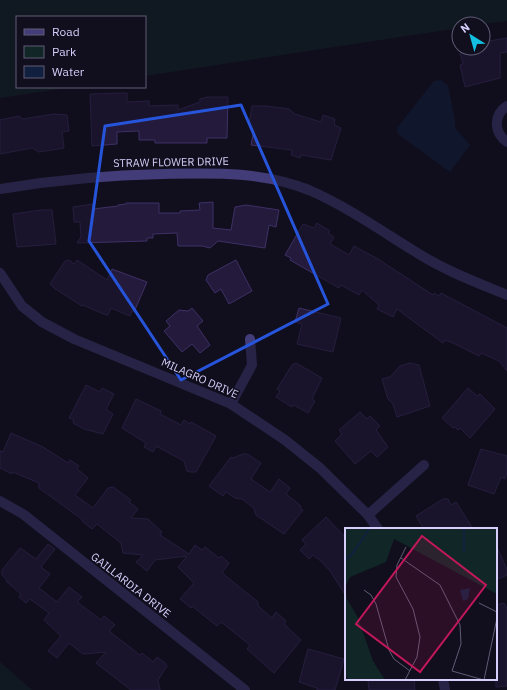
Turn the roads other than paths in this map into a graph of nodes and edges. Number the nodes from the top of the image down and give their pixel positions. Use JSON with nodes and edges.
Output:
{"nodes":[{"id":1,"x":507,"y":106,"type":"edge"},
{"id":2,"x":507,"y":142,"type":"edge"},
{"id":3,"x":0,"y":189,"type":"edge"},
{"id":4,"x":0,"y":273,"type":"edge"},
{"id":5,"x":507,"y":295,"type":"edge"},
{"id":6,"x":250,"y":339,"type":"dead end"},
{"id":7,"x":231,"y":404,"type":"junction"},
{"id":8,"x":424,"y":465,"type":"dead end"},
{"id":9,"x":0,"y":501,"type":"edge"},
{"id":10,"x":368,"y":515,"type":"junction"},
{"id":11,"x":377,"y":528,"type":"edge"},
{"id":12,"x":443,"y":680,"type":"edge"},
{"id":13,"x":245,"y":690,"type":"edge"},
{"id":14,"x":445,"y":690,"type":"edge"}],
"edges":[{"from":1,"to":2,"type":"street"},
{"from":3,"to":5,"type":"street","name":"STRAW FLOWER DRIVE"},
{"from":4,"to":7,"type":"street","name":"MILAGRO DRIVE"},
{"from":6,"to":7,"type":"street"},
{"from":7,"to":10,"type":"street","name":"MILAGRO DRIVE"},
{"from":8,"to":10,"type":"street"},
{"from":9,"to":13,"type":"street","name":"GAILLARDIA DRIVE"},
{"from":10,"to":11,"type":"street","name":"MILAGRO DRIVE"},
{"from":12,"to":14,"type":"street"}]}
